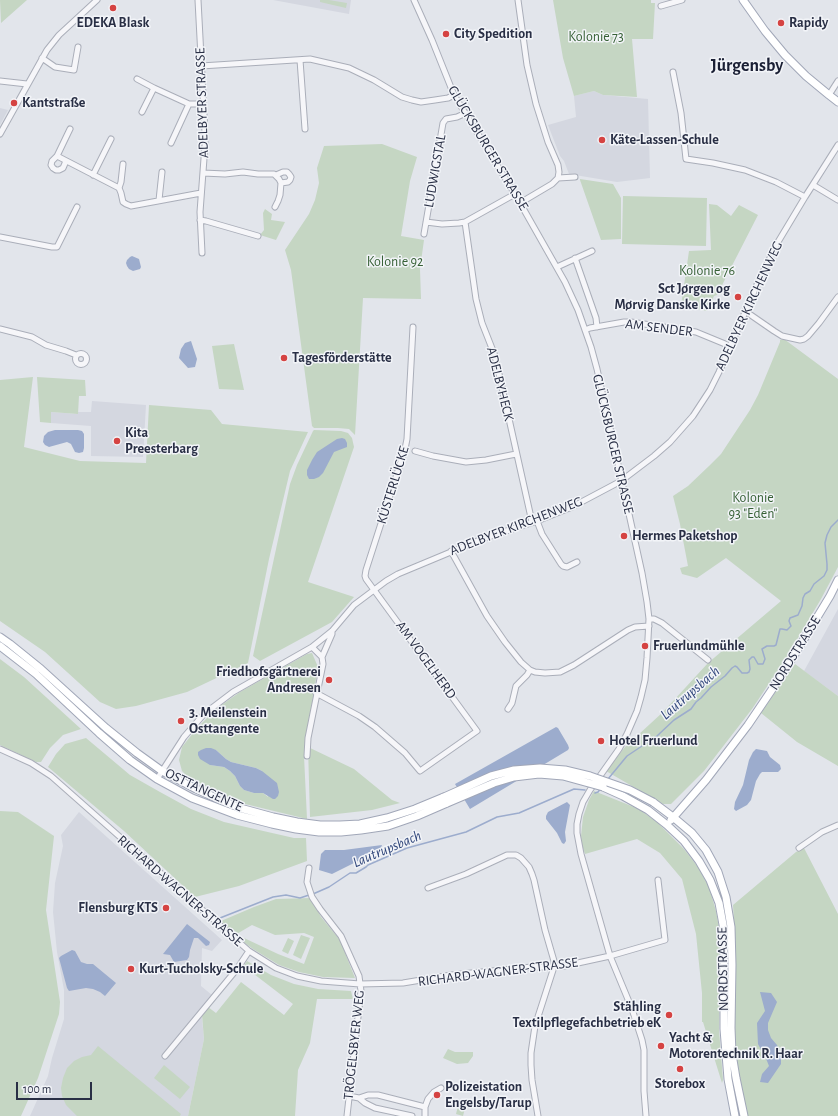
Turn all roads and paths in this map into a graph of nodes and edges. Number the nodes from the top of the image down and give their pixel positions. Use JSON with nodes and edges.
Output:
{"nodes":[{"id":1,"x":97,"y":0,"type":"edge"},
{"id":2,"x":198,"y":0,"type":"edge"},
{"id":3,"x":414,"y":0,"type":"edge"},
{"id":4,"x":518,"y":0,"type":"edge"},
{"id":5,"x":682,"y":0,"type":"edge"},
{"id":6,"x":743,"y":0,"type":"edge"},
{"id":7,"x":661,"y":6,"type":"dead end"},
{"id":8,"x":78,"y":47,"type":"dead end"},
{"id":9,"x":42,"y":58,"type":"junction"},
{"id":10,"x":300,"y":60,"type":"junction"},
{"id":11,"x":201,"y":66,"type":"junction"},
{"id":12,"x":673,"y":72,"type":"dead end"},
{"id":13,"x":137,"y":79,"type":"dead end"},
{"id":14,"x":0,"y":81,"type":"edge"},
{"id":15,"x":838,"y":81,"type":"edge"},
{"id":16,"x":27,"y":84,"type":"junction"},
{"id":17,"x":154,"y":88,"type":"junction"},
{"id":18,"x":454,"y":95,"type":"junction"},
{"id":19,"x":828,"y":95,"type":"junction"},
{"id":20,"x":838,"y":102,"type":"edge"},
{"id":21,"x":189,"y":104,"type":"junction"},
{"id":22,"x":203,"y":104,"type":"junction"},
{"id":23,"x":142,"y":112,"type":"dead end"},
{"id":24,"x":466,"y":113,"type":"junction"},
{"id":25,"x":305,"y":129,"type":"dead end"},
{"id":26,"x":70,"y":130,"type":"dead end"},
{"id":27,"x":0,"y":134,"type":"edge"},
{"id":28,"x":111,"y":139,"type":"dead end"},
{"id":29,"x":171,"y":143,"type":"dead end"},
{"id":30,"x":838,"y":145,"type":"edge"},
{"id":31,"x":57,"y":156,"type":"junction"},
{"id":32,"x":66,"y":161,"type":"junction"},
{"id":33,"x":123,"y":164,"type":"dead end"},
{"id":34,"x":162,"y":172,"type":"dead end"},
{"id":35,"x":203,"y":174,"type":"junction"},
{"id":36,"x":93,"y":175,"type":"junction"},
{"id":37,"x":276,"y":175,"type":"junction"},
{"id":38,"x":575,"y":177,"type":"dead end"},
{"id":39,"x":558,"y":178,"type":"junction"},
{"id":40,"x":281,"y":183,"type":"junction"},
{"id":41,"x":813,"y":185,"type":"junction"},
{"id":42,"x":119,"y":188,"type":"junction"},
{"id":43,"x":201,"y":193,"type":"junction"},
{"id":44,"x":515,"y":194,"type":"junction"},
{"id":45,"x":805,"y":197,"type":"junction"},
{"id":46,"x":159,"y":200,"type":"junction"},
{"id":47,"x":838,"y":200,"type":"edge"},
{"id":48,"x":520,"y":203,"type":"junction"},
{"id":49,"x":77,"y":207,"type":"dead end"},
{"id":50,"x":275,"y":207,"type":"dead end"},
{"id":51,"x":200,"y":220,"type":"junction"},
{"id":52,"x":426,"y":222,"type":"junction"},
{"id":53,"x":465,"y":222,"type":"junction"},
{"id":54,"x":424,"y":234,"type":"dead end"},
{"id":55,"x":258,"y":236,"type":"dead end"},
{"id":56,"x":0,"y":237,"type":"edge"},
{"id":57,"x":592,"y":251,"type":"dead end"},
{"id":58,"x":202,"y":253,"type":"dead end"},
{"id":59,"x":575,"y":258,"type":"junction"},
{"id":60,"x":557,"y":267,"type":"junction"},
{"id":61,"x":838,"y":297,"type":"edge"},
{"id":62,"x":745,"y":311,"type":"junction"},
{"id":63,"x":413,"y":327,"type":"dead end"},
{"id":64,"x":597,"y":327,"type":"junction"},
{"id":65,"x":0,"y":329,"type":"edge"},
{"id":66,"x":585,"y":330,"type":"junction"},
{"id":67,"x":730,"y":346,"type":"junction"},
{"id":68,"x":76,"y":355,"type":"dead end"},
{"id":69,"x":415,"y":451,"type":"dead end"},
{"id":70,"x":516,"y":454,"type":"junction"},
{"id":71,"x":621,"y":480,"type":"junction"},
{"id":72,"x":535,"y":521,"type":"junction"},
{"id":73,"x":451,"y":551,"type":"junction"},
{"id":74,"x":577,"y":562,"type":"dead end"},
{"id":75,"x":838,"y":580,"type":"edge"},
{"id":76,"x":374,"y":589,"type":"junction"},
{"id":77,"x":649,"y":619,"type":"junction"},
{"id":78,"x":649,"y":626,"type":"junction"},
{"id":79,"x":332,"y":631,"type":"junction"},
{"id":80,"x":0,"y":638,"type":"edge"},
{"id":81,"x":0,"y":646,"type":"edge"},
{"id":82,"x":312,"y":647,"type":"junction"},
{"id":83,"x":322,"y":657,"type":"junction"},
{"id":84,"x":708,"y":660,"type":"dead end"},
{"id":85,"x":530,"y":670,"type":"junction"},
{"id":86,"x":316,"y":693,"type":"junction"},
{"id":87,"x":508,"y":709,"type":"dead end"},
{"id":88,"x":0,"y":749,"type":"edge"},
{"id":89,"x":307,"y":756,"type":"dead end"},
{"id":90,"x":162,"y":771,"type":"junction"},
{"id":91,"x":157,"y":779,"type":"junction"},
{"id":92,"x":445,"y":800,"type":"junction"},
{"id":93,"x":673,"y":817,"type":"junction"},
{"id":94,"x":667,"y":825,"type":"junction"},
{"id":95,"x":838,"y":825,"type":"edge"},
{"id":96,"x":799,"y":848,"type":"dead end"},
{"id":97,"x":310,"y":868,"type":"dead end"},
{"id":98,"x":658,"y":880,"type":"dead end"},
{"id":99,"x":428,"y":888,"type":"dead end"},
{"id":100,"x":250,"y":951,"type":"junction"},
{"id":101,"x":610,"y":956,"type":"junction"},
{"id":102,"x":554,"y":967,"type":"junction"},
{"id":103,"x":360,"y":984,"type":"junction"},
{"id":104,"x":165,"y":1056,"type":"dead end"},
{"id":105,"x":441,"y":1088,"type":"dead end"},
{"id":106,"x":349,"y":1096,"type":"junction"},
{"id":107,"x":359,"y":1098,"type":"junction"},
{"id":108,"x":425,"y":1107,"type":"junction"},
{"id":109,"x":347,"y":1116,"type":"edge"},
{"id":110,"x":412,"y":1116,"type":"edge"},
{"id":111,"x":425,"y":1116,"type":"edge"},
{"id":112,"x":538,"y":1116,"type":"edge"},
{"id":113,"x":646,"y":1116,"type":"edge"},
{"id":114,"x":735,"y":1116,"type":"edge"},
{"id":115,"x":744,"y":1116,"type":"edge"}],
"edges":[{"from":1,"to":9,"type":"street"},
{"from":2,"to":11,"type":"street","name":"ADELBYER STRASSE"},
{"from":3,"to":18,"type":"street","name":"GLÜCKSBURGER STRASSE"},
{"from":4,"to":39,"type":"street"},
{"from":5,"to":7,"type":"street"},
{"from":6,"to":19,"type":"main road"},
{"from":8,"to":9,"type":"street"},
{"from":9,"to":16,"type":"street"},
{"from":10,"to":11,"type":"street"},
{"from":10,"to":18,"type":"street"},
{"from":10,"to":25,"type":"street"},
{"from":11,"to":22,"type":"street","name":"ADELBYER STRASSE"},
{"from":12,"to":45,"type":"street"},
{"from":13,"to":17,"type":"street"},
{"from":14,"to":16,"type":"street"},
{"from":15,"to":19,"type":"street"},
{"from":16,"to":27,"type":"street"},
{"from":17,"to":21,"type":"street"},
{"from":17,"to":23,"type":"street"},
{"from":18,"to":24,"type":"street","name":"GLÜCKSBURGER STRASSE"},
{"from":19,"to":20,"type":"main road"},
{"from":21,"to":22,"type":"street"},
{"from":21,"to":29,"type":"street"},
{"from":22,"to":35,"type":"street","name":"ADELBYER STRASSE"},
{"from":24,"to":44,"type":"street","name":"GLÜCKSBURGER STRASSE"},
{"from":24,"to":52,"type":"street","name":"LUDWIGSTAL"},
{"from":26,"to":31,"type":"street"},
{"from":28,"to":36,"type":"street"},
{"from":30,"to":41,"type":"street","name":"ADELBYER KIRCHENWEG"},
{"from":31,"to":32,"type":"street"},
{"from":31,"to":32,"type":"street"},
{"from":32,"to":36,"type":"street"},
{"from":33,"to":42,"type":"street"},
{"from":34,"to":46,"type":"street"},
{"from":35,"to":37,"type":"street"},
{"from":35,"to":43,"type":"street","name":"ADELBYER STRASSE"},
{"from":36,"to":42,"type":"street"},
{"from":37,"to":40,"type":"street"},
{"from":37,"to":40,"type":"street"},
{"from":38,"to":39,"type":"street"},
{"from":39,"to":48,"type":"street"},
{"from":40,"to":50,"type":"street"},
{"from":41,"to":45,"type":"street","name":"ADELBYER KIRCHENWEG"},
{"from":41,"to":47,"type":"street"},
{"from":42,"to":46,"type":"street"},
{"from":43,"to":46,"type":"street"},
{"from":43,"to":51,"type":"street","name":"ADELBYER STRASSE"},
{"from":44,"to":48,"type":"street","name":"GLÜCKSBURGER STRASSE"},
{"from":44,"to":53,"type":"street","name":"LUDWIGSTAL"},
{"from":45,"to":62,"type":"street","name":"ADELBYER KIRCHENWEG"},
{"from":48,"to":60,"type":"street","name":"GLÜCKSBURGER STRASSE"},
{"from":49,"to":56,"type":"street"},
{"from":51,"to":55,"type":"street"},
{"from":51,"to":58,"type":"street","name":"ADELBYER STRASSE"},
{"from":52,"to":53,"type":"street","name":"LUDWIGSTAL"},
{"from":52,"to":54,"type":"street","name":"LUDWIGSTAL"},
{"from":53,"to":70,"type":"street","name":"ADELBYHECK"},
{"from":57,"to":59,"type":"street"},
{"from":59,"to":60,"type":"street"},
{"from":59,"to":64,"type":"street"},
{"from":60,"to":66,"type":"street","name":"GLÜCKSBURGER STRASSE"},
{"from":61,"to":62,"type":"street"},
{"from":62,"to":67,"type":"street","name":"ADELBYER KIRCHENWEG"},
{"from":63,"to":76,"type":"street","name":"KÜSTERLÜCKE"},
{"from":64,"to":66,"type":"street","name":"AM SENDER"},
{"from":64,"to":67,"type":"street","name":"AM SENDER"},
{"from":65,"to":68,"type":"street"},
{"from":66,"to":71,"type":"street","name":"GLÜCKSBURGER STRASSE"},
{"from":67,"to":71,"type":"street","name":"ADELBYER KIRCHENWEG"},
{"from":69,"to":70,"type":"street"},
{"from":70,"to":72,"type":"street","name":"ADELBYHECK"},
{"from":71,"to":72,"type":"street","name":"ADELBYER KIRCHENWEG"},
{"from":71,"to":77,"type":"street","name":"GLÜCKSBURGER STRASSE"},
{"from":72,"to":73,"type":"street","name":"ADELBYER KIRCHENWEG"},
{"from":72,"to":74,"type":"street","name":"ADELBYHECK"},
{"from":73,"to":76,"type":"street","name":"ADELBYER KIRCHENWEG"},
{"from":73,"to":85,"type":"street"},
{"from":75,"to":93,"type":"main road","name":"NORDSTRASSE"},
{"from":76,"to":79,"type":"street","name":"ADELBYER KIRCHENWEG"},
{"from":76,"to":86,"type":"street","name":"AM VOGELHERD"},
{"from":77,"to":78,"type":"street","name":"GLÜCKSBURGER STRASSE"},
{"from":77,"to":84,"type":"street"},
{"from":78,"to":85,"type":"street"},
{"from":78,"to":101,"type":"street","name":"GLÜCKSBURGER STRASSE"},
{"from":79,"to":82,"type":"street","name":"ADELBYER KIRCHENWEG"},
{"from":79,"to":83,"type":"street"},
{"from":80,"to":90,"type":"main road","name":"OSTTANGENTE"},
{"from":81,"to":91,"type":"main road","name":"OSTTANGENTE"},
{"from":82,"to":83,"type":"street"},
{"from":82,"to":90,"type":"street","name":"ADELBYER KIRCHENWEG"},
{"from":83,"to":86,"type":"street"},
{"from":85,"to":87,"type":"street"},
{"from":86,"to":89,"type":"street"},
{"from":88,"to":100,"type":"street","name":"RICHARD-WAGNER-STRASSE"},
{"from":90,"to":91,"type":"street","name":"ADELBYER KIRCHENWEG"},
{"from":90,"to":92,"type":"main road","name":"OSTTANGENTE"},
{"from":91,"to":92,"type":"main road","name":"OSTTANGENTE"},
{"from":92,"to":93,"type":"main road","name":"OSTTANGENTE","bridge":true},
{"from":92,"to":94,"type":"main road","name":"OSTTANGENTE","bridge":true},
{"from":93,"to":94,"type":"main road","name":"NORDSTRASSE"},
{"from":93,"to":115,"type":"main road","name":"NORDSTRASSE"},
{"from":94,"to":114,"type":"main road","name":"NORDSTRASSE"},
{"from":95,"to":96,"type":"street"},
{"from":97,"to":103,"type":"street","name":"TRÖGELSBYER WEG"},
{"from":98,"to":101,"type":"street","name":"RICHARD-WAGNER-STRASSE"},
{"from":99,"to":102,"type":"street"},
{"from":100,"to":103,"type":"street","name":"RICHARD-WAGNER-STRASSE"},
{"from":100,"to":104,"type":"street"},
{"from":101,"to":102,"type":"street","name":"RICHARD-WAGNER-STRASSE"},
{"from":101,"to":113,"type":"street","name":"GLÜCKSBURGER STRASSE"},
{"from":102,"to":103,"type":"street","name":"RICHARD-WAGNER-STRASSE"},
{"from":102,"to":112,"type":"street"},
{"from":103,"to":106,"type":"street","name":"TRÖGELSBYER WEG"},
{"from":105,"to":108,"type":"street"},
{"from":106,"to":107,"type":"street"},
{"from":106,"to":109,"type":"street","name":"TRÖGELSBYER WEG"},
{"from":107,"to":108,"type":"street"},
{"from":107,"to":110,"type":"street"},
{"from":108,"to":111,"type":"street"}]}
